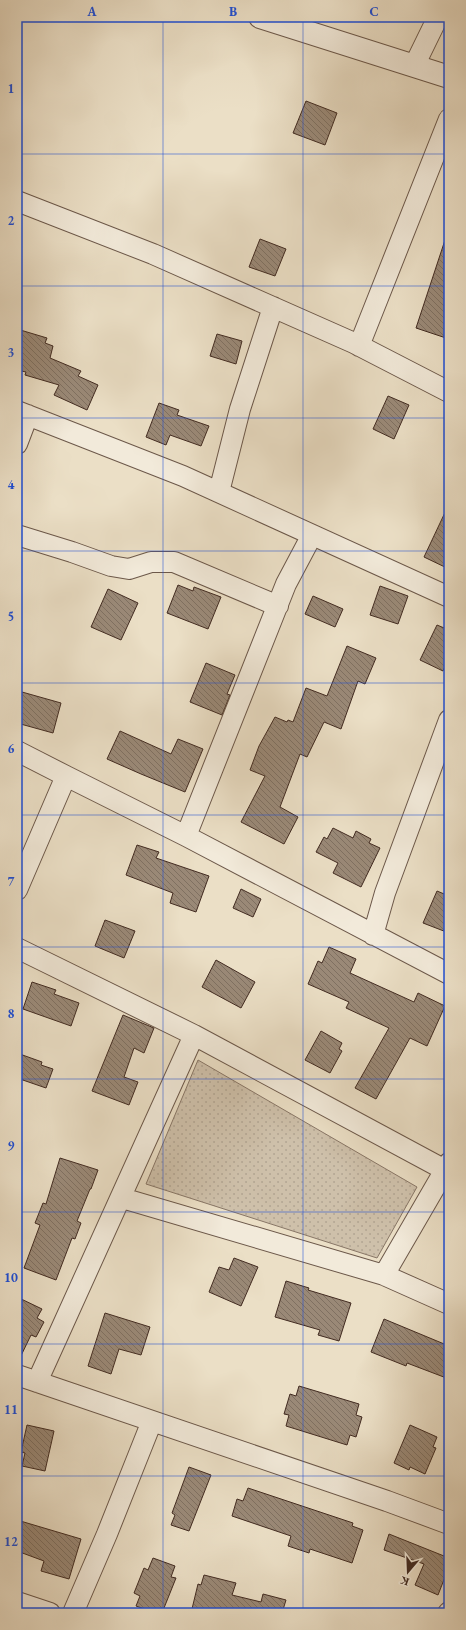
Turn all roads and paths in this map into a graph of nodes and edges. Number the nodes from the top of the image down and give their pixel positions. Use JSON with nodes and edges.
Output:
{"nodes":[{"id":1,"x":260,"y":17,"type":"edge"},
{"id":2,"x":438,"y":17,"type":"edge"},
{"id":3,"x":414,"y":66,"type":"junction"},
{"id":4,"x":449,"y":77,"type":"edge"},
{"id":5,"x":449,"y":119,"type":"edge"},
{"id":6,"x":17,"y":201,"type":"edge"},
{"id":7,"x":273,"y":307,"type":"junction"},
{"id":8,"x":359,"y":346,"type":"junction"},
{"id":9,"x":449,"y":392,"type":"edge"},
{"id":10,"x":22,"y":413,"type":"edge"},
{"id":11,"x":17,"y":444,"type":"edge"},
{"id":12,"x":219,"y":492,"type":"junction"},
{"id":13,"x":312,"y":535,"type":"junction"},
{"id":14,"x":17,"y":536,"type":"edge"},
{"id":15,"x":449,"y":597,"type":"edge"},
{"id":16,"x":278,"y":606,"type":"junction"},
{"id":17,"x":449,"y":720,"type":"edge"},
{"id":18,"x":17,"y":751,"type":"edge"},
{"id":19,"x":66,"y":776,"type":"junction"},
{"id":20,"x":186,"y":836,"type":"junction"},
{"id":21,"x":17,"y":890,"type":"edge"},
{"id":22,"x":373,"y":935,"type":"junction"},
{"id":23,"x":17,"y":948,"type":"edge"},
{"id":24,"x":449,"y":974,"type":"edge"},
{"id":25,"x":194,"y":1035,"type":"junction"},
{"id":26,"x":447,"y":1167,"type":"edge"},
{"id":27,"x":122,"y":1198,"type":"junction"},
{"id":28,"x":384,"y":1275,"type":"junction"},
{"id":29,"x":449,"y":1304,"type":"edge"},
{"id":30,"x":17,"y":1375,"type":"edge"},
{"id":31,"x":37,"y":1382,"type":"junction"},
{"id":32,"x":152,"y":1421,"type":"junction"},
{"id":33,"x":449,"y":1524,"type":"edge"},
{"id":34,"x":17,"y":1602,"type":"edge"},
{"id":35,"x":50,"y":1613,"type":"edge"},
{"id":36,"x":73,"y":1613,"type":"edge"}],
"edges":[{"from":1,"to":3,"type":"street"},
{"from":2,"to":3,"type":"street"},
{"from":3,"to":4,"type":"street"},
{"from":5,"to":8,"type":"street"},
{"from":6,"to":7,"type":"street"},
{"from":7,"to":8,"type":"street"},
{"from":7,"to":12,"type":"street"},
{"from":8,"to":9,"type":"street"},
{"from":10,"to":11,"type":"street"},
{"from":10,"to":12,"type":"street"},
{"from":12,"to":13,"type":"street"},
{"from":13,"to":15,"type":"street"},
{"from":13,"to":16,"type":"street"},
{"from":14,"to":16,"type":"street"},
{"from":16,"to":20,"type":"street"},
{"from":17,"to":22,"type":"street"},
{"from":18,"to":19,"type":"street"},
{"from":19,"to":20,"type":"street"},
{"from":19,"to":21,"type":"street"},
{"from":20,"to":22,"type":"street"},
{"from":22,"to":24,"type":"street"},
{"from":23,"to":25,"type":"street"},
{"from":25,"to":26,"type":"street"},
{"from":25,"to":27,"type":"street"},
{"from":26,"to":28,"type":"street"},
{"from":27,"to":28,"type":"street"},
{"from":27,"to":31,"type":"street"},
{"from":28,"to":29,"type":"street"},
{"from":30,"to":31,"type":"street"},
{"from":31,"to":32,"type":"street"},
{"from":32,"to":33,"type":"street"},
{"from":32,"to":36,"type":"street"},
{"from":34,"to":35,"type":"street"}]}
